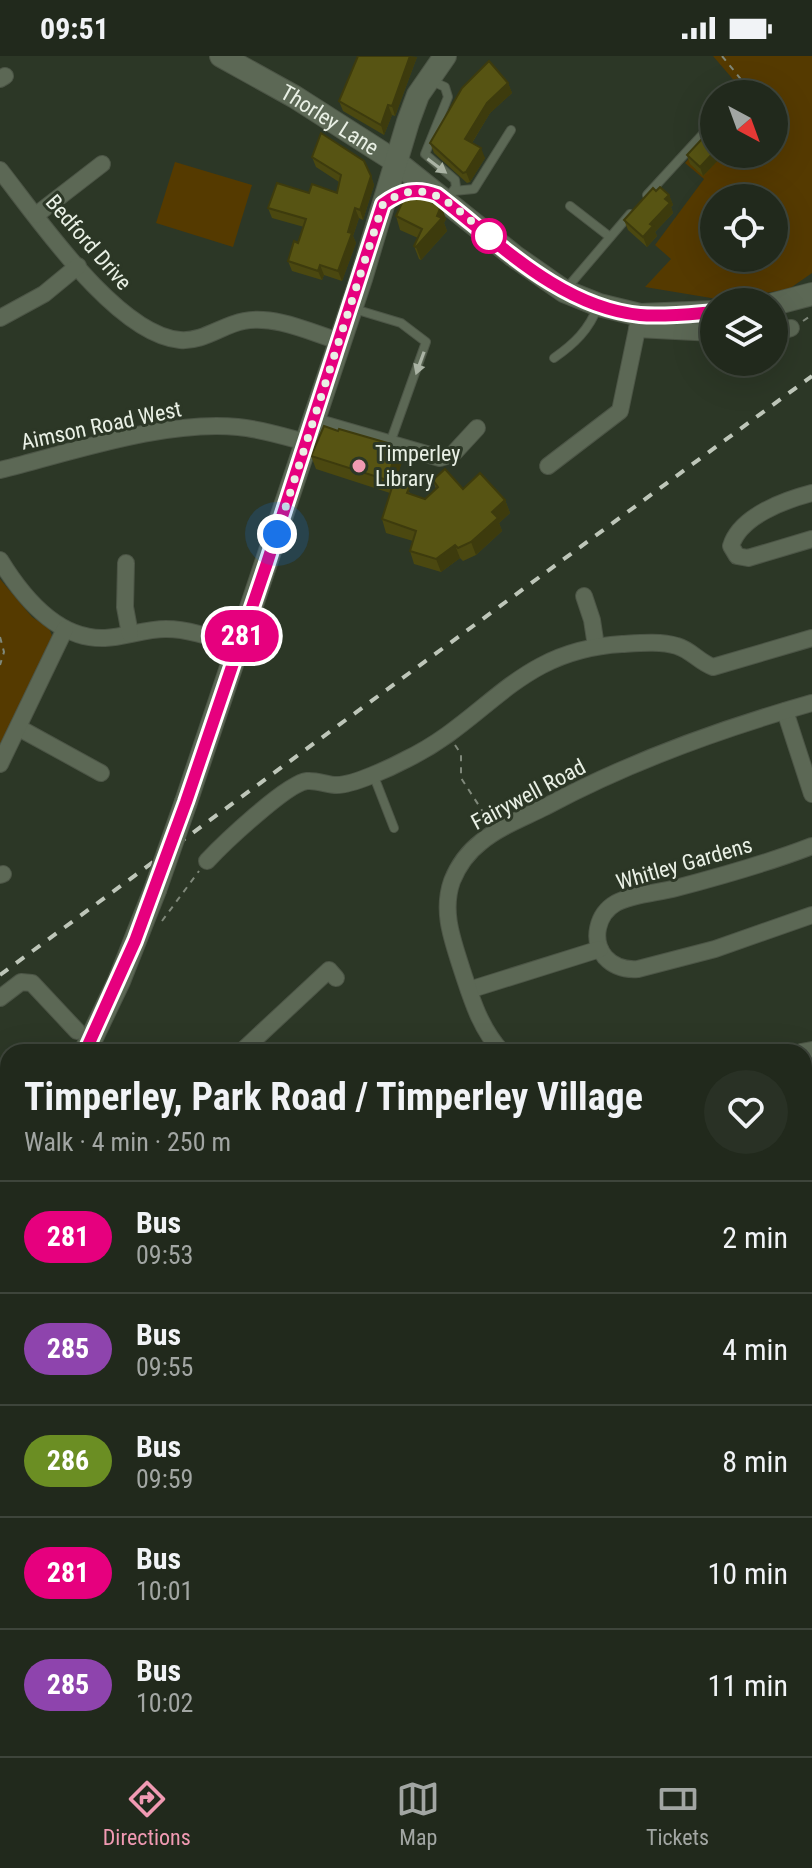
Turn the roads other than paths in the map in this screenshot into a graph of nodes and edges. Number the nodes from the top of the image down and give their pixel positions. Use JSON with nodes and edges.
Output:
{"nodes":[{"id":1,"x":225,"y":57,"type":"edge"},
{"id":2,"x":436,"y":68,"type":"edge"},
{"id":3,"x":511,"y":130,"type":"dead end"},
{"id":4,"x":700,"y":137,"type":"edge"},
{"id":5,"x":395,"y":161,"type":"junction"},
{"id":6,"x":102,"y":164,"type":"dead end"},
{"id":7,"x":0,"y":170,"type":"edge"},
{"id":8,"x":446,"y":196,"type":"junction"},
{"id":9,"x":644,"y":198,"type":"edge"},
{"id":10,"x":383,"y":204,"type":"junction"},
{"id":11,"x":570,"y":206,"type":"dead end"},
{"id":12,"x":635,"y":208,"type":"edge"},
{"id":13,"x":36,"y":215,"type":"junction"},
{"id":14,"x":610,"y":237,"type":"junction"},
{"id":15,"x":78,"y":266,"type":"junction"},
{"id":16,"x":564,"y":291,"type":"junction"},
{"id":17,"x":812,"y":294,"type":"edge"},
{"id":18,"x":788,"y":300,"type":"edge"},
{"id":19,"x":599,"y":305,"type":"junction"},
{"id":20,"x":351,"y":308,"type":"junction"},
{"id":21,"x":700,"y":314,"type":"edge"},
{"id":22,"x":0,"y":318,"type":"edge"},
{"id":23,"x":638,"y":322,"type":"junction"},
{"id":24,"x":791,"y":328,"type":"dead end"},
{"id":25,"x":788,"y":329,"type":"edge"},
{"id":26,"x":700,"y":331,"type":"edge"},
{"id":27,"x":339,"y":341,"type":"junction"},
{"id":28,"x":554,"y":358,"type":"dead end"},
{"id":29,"x":477,"y":428,"type":"dead end"},
{"id":30,"x":308,"y":432,"type":"junction"},
{"id":31,"x":389,"y":445,"type":"junction"},
{"id":32,"x":548,"y":466,"type":"dead end"},
{"id":33,"x":0,"y":470,"type":"edge"},
{"id":34,"x":812,"y":493,"type":"edge"},
{"id":35,"x":812,"y":539,"type":"edge"},
{"id":36,"x":0,"y":560,"type":"edge"},
{"id":37,"x":125,"y":561,"type":"dead end"},
{"id":38,"x":606,"y":602,"type":"dead end"},
{"id":39,"x":65,"y":629,"type":"junction"},
{"id":40,"x":130,"y":634,"type":"junction"},
{"id":41,"x":812,"y":638,"type":"edge"},
{"id":42,"x":596,"y":646,"type":"junction"},
{"id":43,"x":238,"y":647,"type":"junction"},
{"id":44,"x":812,"y":703,"type":"edge"},
{"id":45,"x":785,"y":711,"type":"junction"},
{"id":46,"x":19,"y":728,"type":"junction"},
{"id":47,"x":0,"y":764,"type":"edge"},
{"id":48,"x":101,"y":773,"type":"dead end"},
{"id":49,"x":373,"y":773,"type":"junction"},
{"id":50,"x":812,"y":794,"type":"edge"},
{"id":51,"x":394,"y":828,"type":"dead end"},
{"id":52,"x":812,"y":846,"type":"edge"},
{"id":53,"x":217,"y":858,"type":"road end"},
{"id":54,"x":812,"y":915,"type":"edge"},
{"id":55,"x":600,"y":949,"type":"junction"},
{"id":56,"x":336,"y":978,"type":"dead end"},
{"id":57,"x":469,"y":990,"type":"junction"},
{"id":58,"x":0,"y":998,"type":"edge"},
{"id":59,"x":81,"y":1042,"type":"edge"},
{"id":60,"x":250,"y":1044,"type":"edge"},
{"id":61,"x":496,"y":1044,"type":"edge"}],
"edges":[{"from":1,"to":5,"type":"main road","name":"Thorley Lane"},
{"from":2,"to":5,"type":"main road"},
{"from":2,"to":8,"type":"lane","one_way":true},
{"from":3,"to":8,"type":"lane"},
{"from":4,"to":9,"type":"lane"},
{"from":5,"to":8,"type":"main road","name":"Thorley Lane"},
{"from":5,"to":10,"type":"main road"},
{"from":6,"to":13,"type":"street"},
{"from":7,"to":13,"type":"street","name":"Bedford Drive"},
{"from":8,"to":10,"type":"main road"},
{"from":8,"to":16,"type":"main road","name":"Thorley Lane"},
{"from":10,"to":20,"type":"main road"},
{"from":11,"to":14,"type":"lane"},
{"from":12,"to":14,"type":"lane"},
{"from":13,"to":15,"type":"street","name":"Bedford Drive"},
{"from":14,"to":16,"type":"lane"},
{"from":15,"to":22,"type":"street"},
{"from":15,"to":27,"type":"street","name":"Bedford Drive"},
{"from":16,"to":19,"type":"main road","name":"Thorley Lane"},
{"from":17,"to":18,"type":"main road"},
{"from":19,"to":23,"type":"main road","name":"Thorley Lane"},
{"from":19,"to":28,"type":"lane"},
{"from":20,"to":27,"type":"main road"},
{"from":20,"to":31,"type":"lane","one_way":true},
{"from":21,"to":23,"type":"main road","name":"Thorley Lane"},
{"from":23,"to":26,"type":"street"},
{"from":23,"to":32,"type":"street"},
{"from":24,"to":25,"type":"street"},
{"from":27,"to":30,"type":"main road"},
{"from":29,"to":31,"type":"street","name":"Aimson Road West"},
{"from":30,"to":31,"type":"street","name":"Aimson Road West"},
{"from":30,"to":33,"type":"street","name":"Aimson Road West"},
{"from":30,"to":43,"type":"main road"},
{"from":34,"to":35,"type":"street"},
{"from":36,"to":39,"type":"street"},
{"from":37,"to":40,"type":"street"},
{"from":38,"to":42,"type":"street"},
{"from":39,"to":40,"type":"street"},
{"from":39,"to":46,"type":"street"},
{"from":40,"to":43,"type":"street"},
{"from":41,"to":42,"type":"street"},
{"from":42,"to":49,"type":"street"},
{"from":43,"to":59,"type":"main road","bridge":true},
{"from":44,"to":45,"type":"street","name":"Fairywell Road"},
{"from":45,"to":50,"type":"street"},
{"from":45,"to":57,"type":"street","name":"Fairywell Road"},
{"from":46,"to":47,"type":"street"},
{"from":46,"to":48,"type":"street"},
{"from":49,"to":51,"type":"lane"},
{"from":49,"to":53,"type":"street"},
{"from":52,"to":55,"type":"street","name":"Whitley Gardens"},
{"from":54,"to":55,"type":"street"},
{"from":55,"to":57,"type":"street"},
{"from":56,"to":60,"type":"street"},
{"from":57,"to":61,"type":"street","name":"Fairywell Road"},
{"from":58,"to":59,"type":"street"}]}
